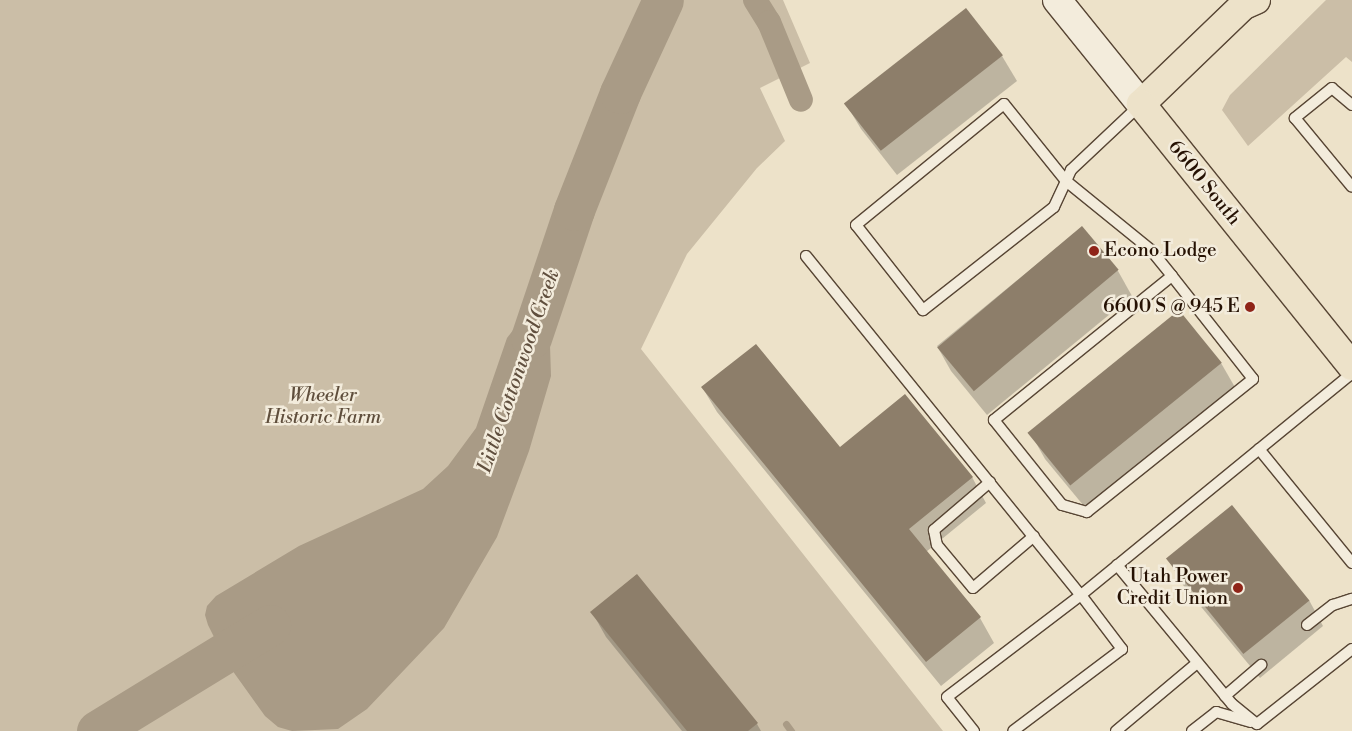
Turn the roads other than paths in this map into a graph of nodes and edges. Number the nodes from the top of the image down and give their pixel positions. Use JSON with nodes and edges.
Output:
{"nodes":[{"id":1,"x":1057,"y":0,"type":"edge"},
{"id":2,"x":1250,"y":2,"type":"edge"},
{"id":3,"x":1141,"y":104,"type":"junction"},
{"id":4,"x":1352,"y":105,"type":"edge"},
{"id":5,"x":1066,"y":181,"type":"junction"},
{"id":6,"x":1352,"y":186,"type":"edge"},
{"id":7,"x":806,"y":256,"type":"dead end"},
{"id":8,"x":1172,"y":276,"type":"junction"},
{"id":9,"x":1352,"y":366,"type":"edge"},
{"id":10,"x":1352,"y":373,"type":"edge"},
{"id":11,"x":1259,"y":449,"type":"junction"},
{"id":12,"x":990,"y":482,"type":"junction"},
{"id":13,"x":1034,"y":536,"type":"junction"},
{"id":14,"x":1352,"y":563,"type":"edge"},
{"id":15,"x":1118,"y":565,"type":"junction"},
{"id":16,"x":1082,"y":594,"type":"junction"},
{"id":17,"x":1352,"y":599,"type":"edge"},
{"id":18,"x":1307,"y":626,"type":"dead end"},
{"id":19,"x":1352,"y":649,"type":"edge"},
{"id":20,"x":1197,"y":662,"type":"junction"},
{"id":21,"x":1261,"y":665,"type":"dead end"},
{"id":22,"x":1225,"y":696,"type":"junction"},
{"id":23,"x":1257,"y":724,"type":"junction"},
{"id":24,"x":974,"y":731,"type":"edge"},
{"id":25,"x":1013,"y":731,"type":"edge"},
{"id":26,"x":1116,"y":731,"type":"edge"},
{"id":27,"x":1192,"y":731,"type":"edge"}],
"edges":[{"from":1,"to":3,"type":"main road","name":"6600 South"},
{"from":2,"to":3,"type":"main road"},
{"from":3,"to":5,"type":"lane"},
{"from":3,"to":9,"type":"main road","name":"6600 South"},
{"from":4,"to":6,"type":"lane"},
{"from":5,"to":5,"type":"lane"},
{"from":5,"to":8,"type":"lane"},
{"from":7,"to":12,"type":"lane"},
{"from":8,"to":8,"type":"lane"},
{"from":10,"to":11,"type":"lane"},
{"from":11,"to":14,"type":"lane"},
{"from":11,"to":15,"type":"lane"},
{"from":12,"to":13,"type":"lane"},
{"from":12,"to":13,"type":"lane"},
{"from":13,"to":16,"type":"lane"},
{"from":15,"to":16,"type":"lane"},
{"from":15,"to":20,"type":"lane"},
{"from":16,"to":24,"type":"lane"},
{"from":16,"to":25,"type":"lane"},
{"from":17,"to":18,"type":"lane"},
{"from":19,"to":23,"type":"lane"},
{"from":20,"to":22,"type":"lane"},
{"from":20,"to":26,"type":"lane"},
{"from":21,"to":22,"type":"lane"},
{"from":22,"to":23,"type":"lane"},
{"from":23,"to":27,"type":"lane"}]}
